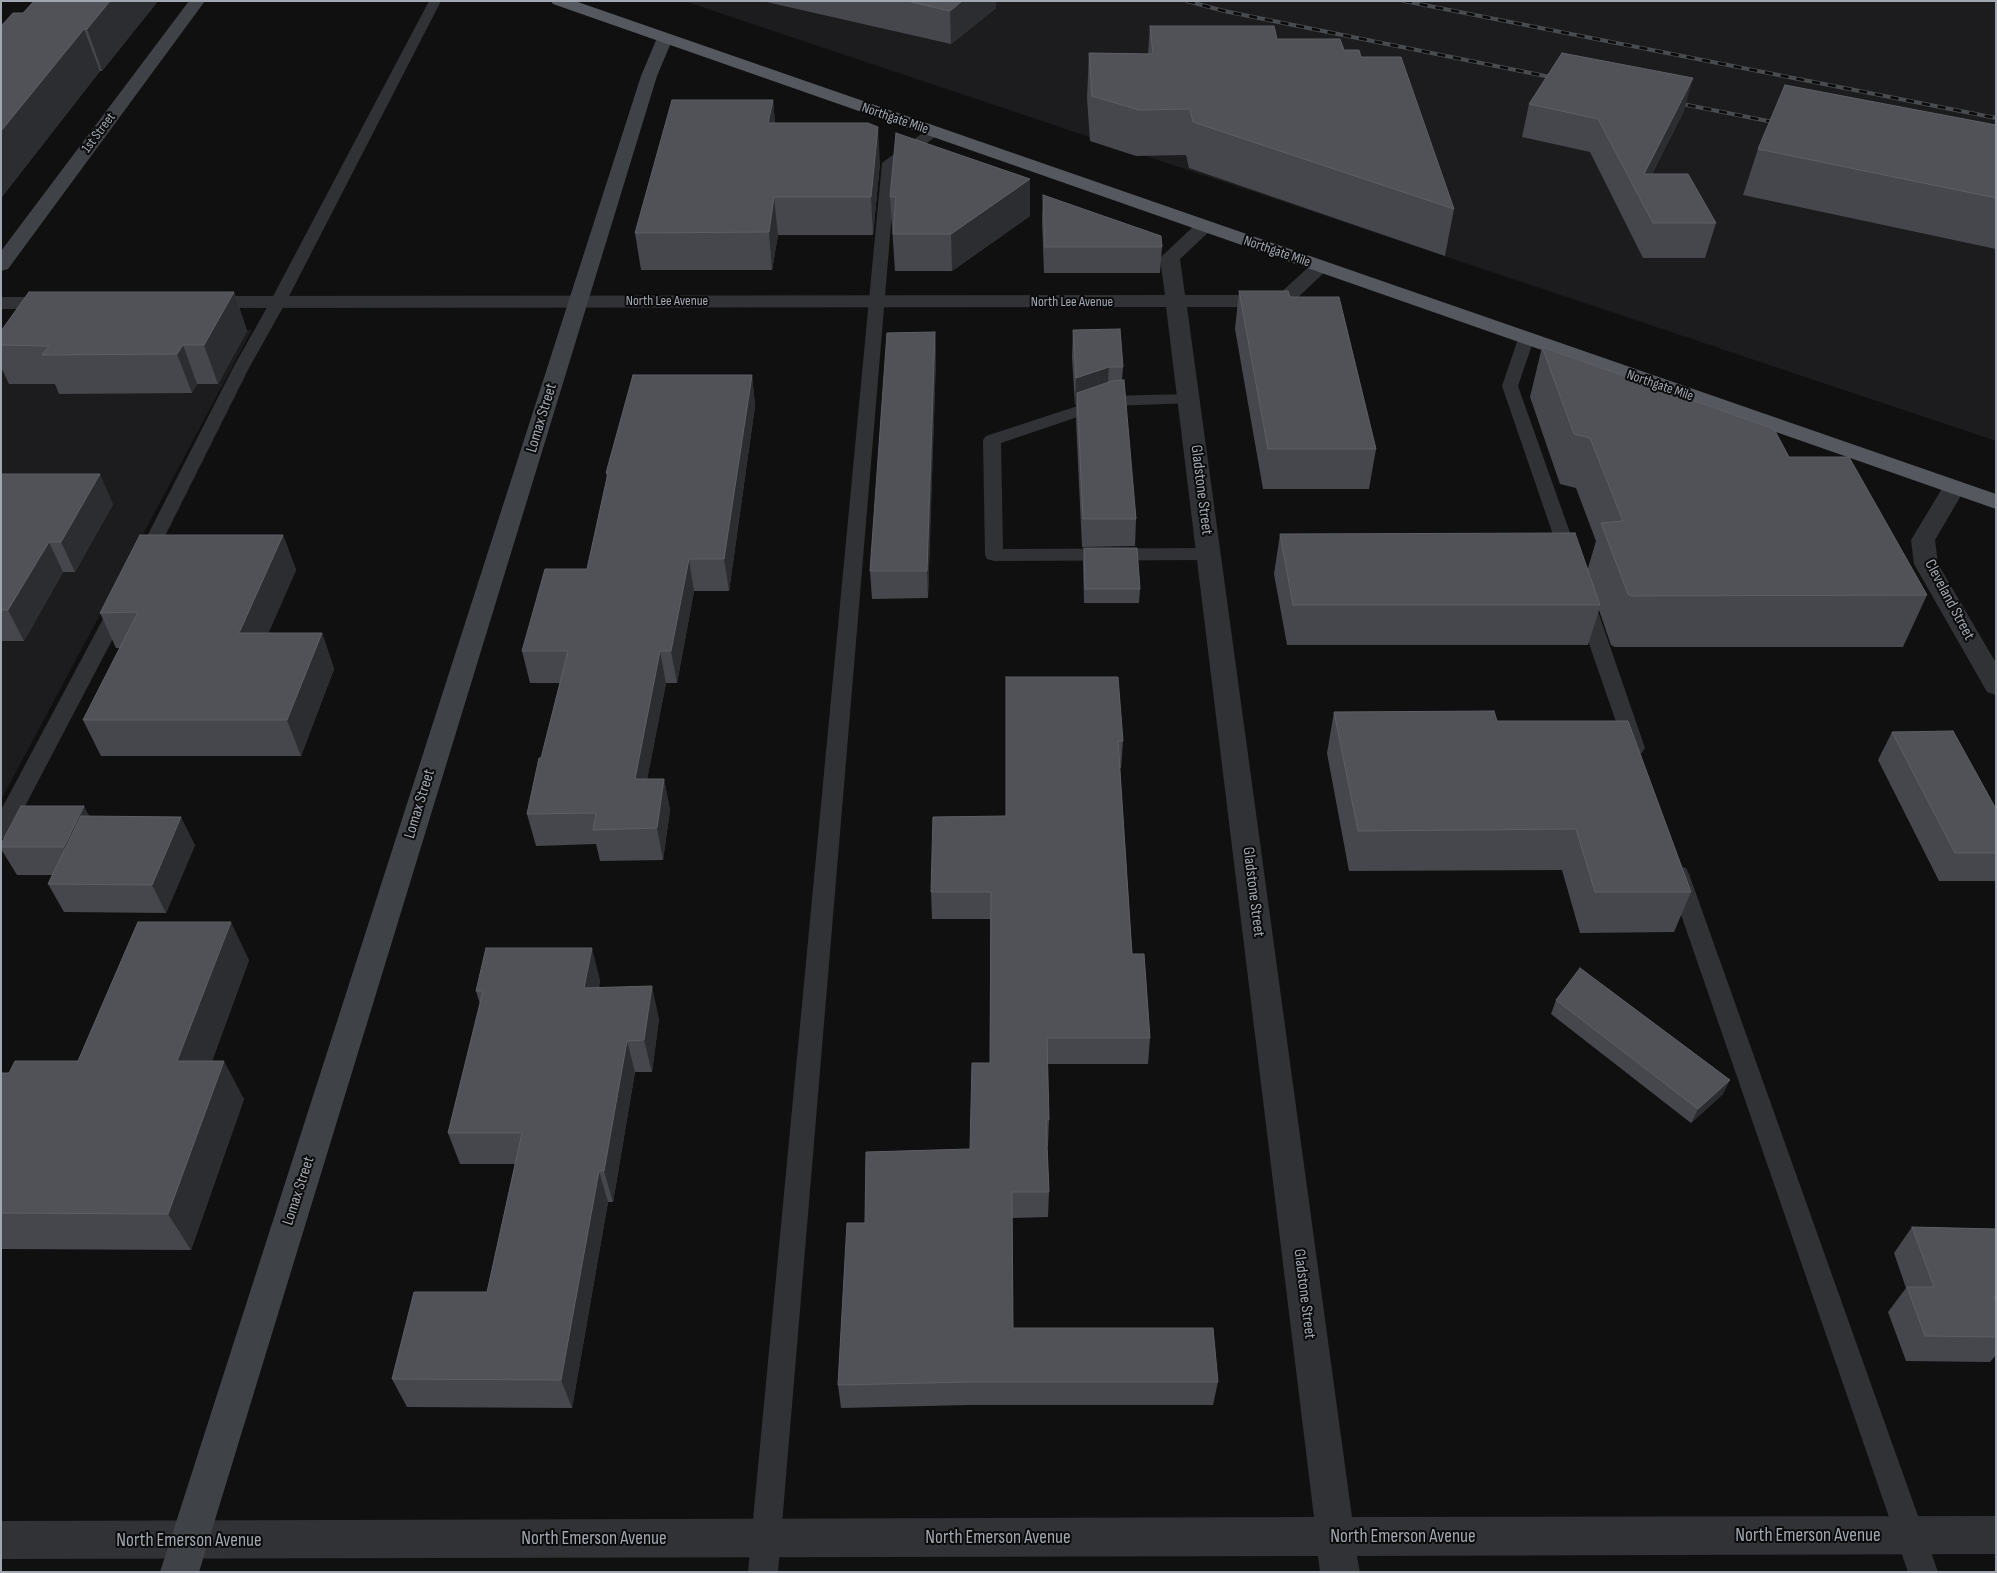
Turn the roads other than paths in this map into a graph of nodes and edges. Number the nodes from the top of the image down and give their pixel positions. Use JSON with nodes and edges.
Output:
{"nodes":[{"id":1,"x":197,"y":1,"type":"edge"},
{"id":2,"x":435,"y":1,"type":"edge"},
{"id":3,"x":560,"y":1,"type":"edge"},
{"id":4,"x":665,"y":38,"type":"junction"},
{"id":5,"x":934,"y":132,"type":"junction"},
{"id":6,"x":1204,"y":227,"type":"junction"},
{"id":7,"x":1,"y":265,"type":"edge"},
{"id":8,"x":1320,"y":267,"type":"junction"},
{"id":9,"x":579,"y":300,"type":"junction"},
{"id":10,"x":178,"y":302,"type":"edge"},
{"id":11,"x":278,"y":302,"type":"junction"},
{"id":12,"x":876,"y":302,"type":"junction"},
{"id":13,"x":1177,"y":302,"type":"junction"},
{"id":14,"x":1,"y":303,"type":"edge"},
{"id":15,"x":73,"y":303,"type":"edge"},
{"id":16,"x":1526,"y":339,"type":"junction"},
{"id":17,"x":1190,"y":400,"type":"junction"},
{"id":18,"x":1954,"y":487,"type":"junction"},
{"id":19,"x":1996,"y":502,"type":"edge"},
{"id":20,"x":1209,"y":554,"type":"junction"},
{"id":21,"x":1996,"y":686,"type":"edge"},
{"id":22,"x":1643,"y":772,"type":"edge"},
{"id":23,"x":1,"y":831,"type":"edge"},
{"id":24,"x":1672,"y":856,"type":"edge"},
{"id":25,"x":1910,"y":1535,"type":"junction"},
{"id":26,"x":1996,"y":1535,"type":"edge"},
{"id":27,"x":1,"y":1540,"type":"edge"},
{"id":28,"x":1337,"y":1554,"type":"edge"},
{"id":29,"x":765,"y":1555,"type":"edge"},
{"id":30,"x":184,"y":1556,"type":"edge"},
{"id":31,"x":1923,"y":1572,"type":"edge"}],
"edges":[{"from":1,"to":7,"type":"main road","name":"1st Street"},
{"from":2,"to":11,"type":"lane"},
{"from":3,"to":4,"type":"highway","name":"Northgate Mile"},
{"from":4,"to":5,"type":"highway","name":"Northgate Mile"},
{"from":4,"to":9,"type":"main road","name":"Lomax Street"},
{"from":5,"to":6,"type":"highway","name":"Northgate Mile"},
{"from":5,"to":12,"type":"lane"},
{"from":6,"to":8,"type":"highway","name":"Northgate Mile"},
{"from":6,"to":13,"type":"street","name":"Gladstone Street"},
{"from":8,"to":13,"type":"street","name":"North Lee Avenue"},
{"from":8,"to":16,"type":"highway","name":"Northgate Mile"},
{"from":9,"to":11,"type":"street","name":"North Lee Avenue"},
{"from":9,"to":12,"type":"street","name":"North Lee Avenue"},
{"from":9,"to":30,"type":"main road","name":"Lomax Street"},
{"from":10,"to":11,"type":"street","name":"North Lee Avenue"},
{"from":11,"to":23,"type":"lane"},
{"from":12,"to":13,"type":"street","name":"North Lee Avenue"},
{"from":12,"to":29,"type":"lane"},
{"from":13,"to":17,"type":"street","name":"Gladstone Street"},
{"from":14,"to":15,"type":"street"},
{"from":16,"to":18,"type":"highway","name":"Northgate Mile"},
{"from":16,"to":22,"type":"lane"},
{"from":17,"to":20,"type":"street","name":"Gladstone Street"},
{"from":17,"to":20,"type":"lane"},
{"from":18,"to":19,"type":"highway","name":"Northgate Mile"},
{"from":18,"to":21,"type":"street","name":"Cleveland Street"},
{"from":20,"to":28,"type":"street","name":"Gladstone Street"},
{"from":24,"to":25,"type":"lane"},
{"from":25,"to":26,"type":"street","name":"North Emerson Avenue"},
{"from":25,"to":28,"type":"street","name":"North Emerson Avenue"},
{"from":25,"to":31,"type":"lane"},
{"from":27,"to":30,"type":"street","name":"North Emerson Avenue"},
{"from":28,"to":29,"type":"street","name":"North Emerson Avenue"},
{"from":29,"to":30,"type":"street","name":"North Emerson Avenue"}]}
